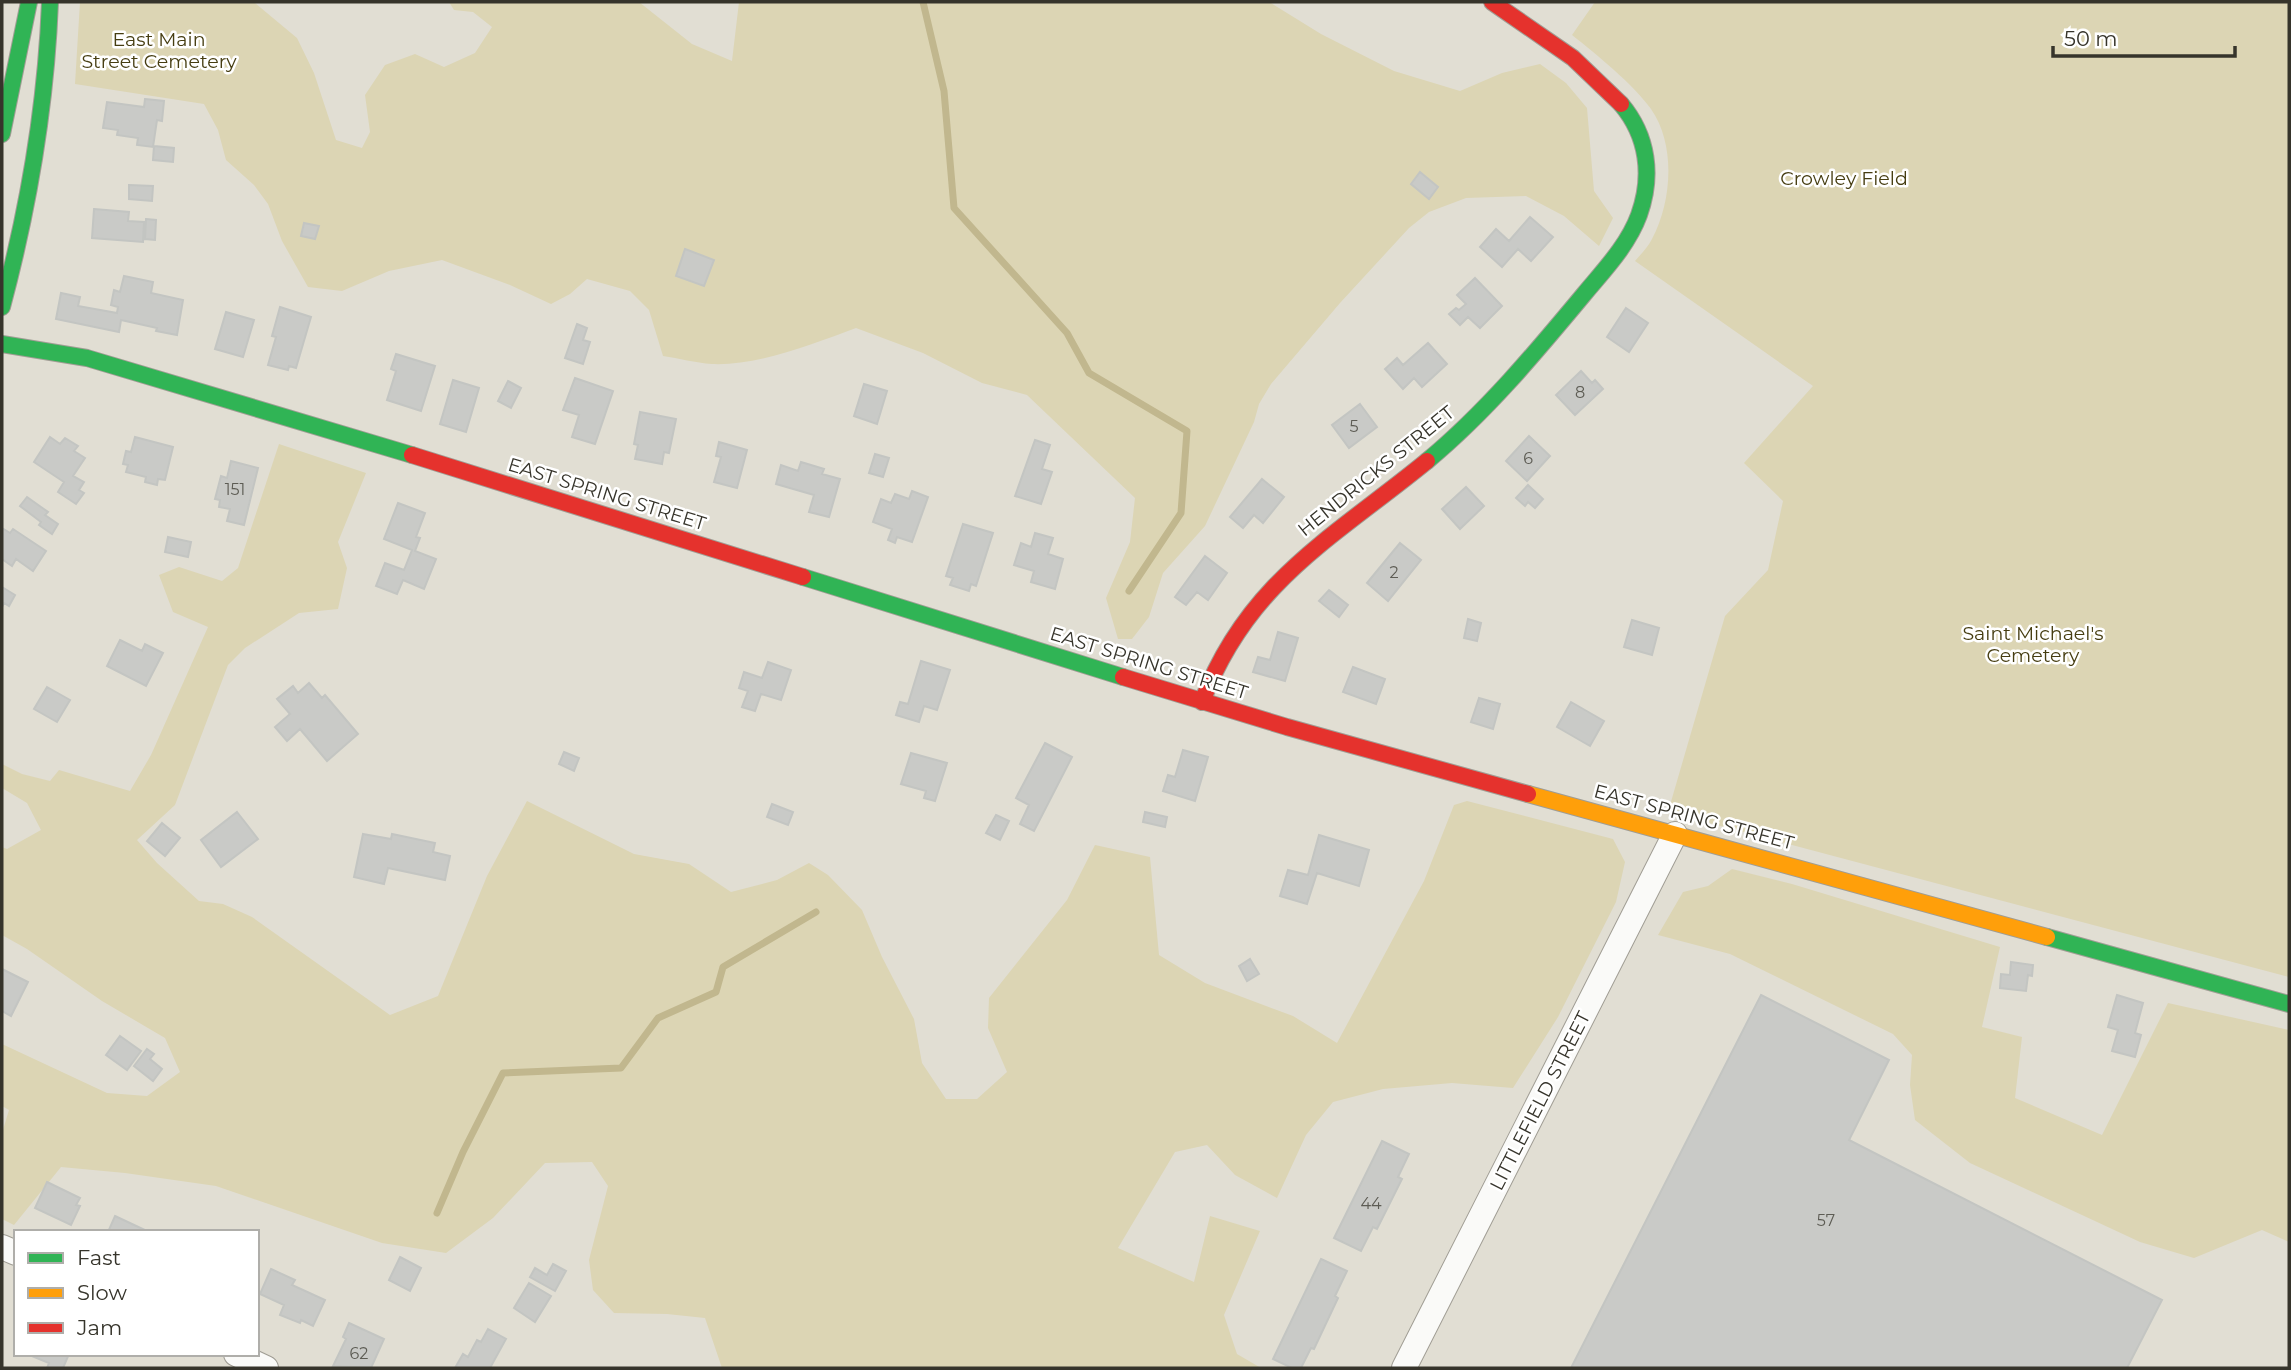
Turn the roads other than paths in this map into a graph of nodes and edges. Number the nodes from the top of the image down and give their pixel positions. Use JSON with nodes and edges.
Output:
{"nodes":[{"id":1,"x":29,"y":2,"type":"edge"},
{"id":2,"x":50,"y":2,"type":"edge"},
{"id":3,"x":1492,"y":2,"type":"edge"},
{"id":4,"x":2,"y":134,"type":"edge"},
{"id":5,"x":2,"y":307,"type":"edge"},
{"id":6,"x":2,"y":344,"type":"edge"},
{"id":7,"x":1202,"y":702,"type":"junction"},
{"id":8,"x":1675,"y":834,"type":"junction"},
{"id":9,"x":2289,"y":1004,"type":"edge"},
{"id":10,"x":240,"y":1356,"type":"edge"},
{"id":11,"x":266,"y":1368,"type":"edge"},
{"id":12,"x":1404,"y":1368,"type":"edge"}],
"edges":[{"from":1,"to":4,"type":"main road"},
{"from":2,"to":5,"type":"main road"},
{"from":3,"to":7,"type":"main road","name":"HENDRICKS STREET"},
{"from":6,"to":7,"type":"main road","name":"EAST SPRING STREET"},
{"from":7,"to":8,"type":"main road","name":"EAST SPRING STREET"},
{"from":8,"to":9,"type":"main road","name":"EAST SPRING STREET"},
{"from":8,"to":12,"type":"street","name":"LITTLEFIELD STREET"},
{"from":10,"to":11,"type":"street"}]}
